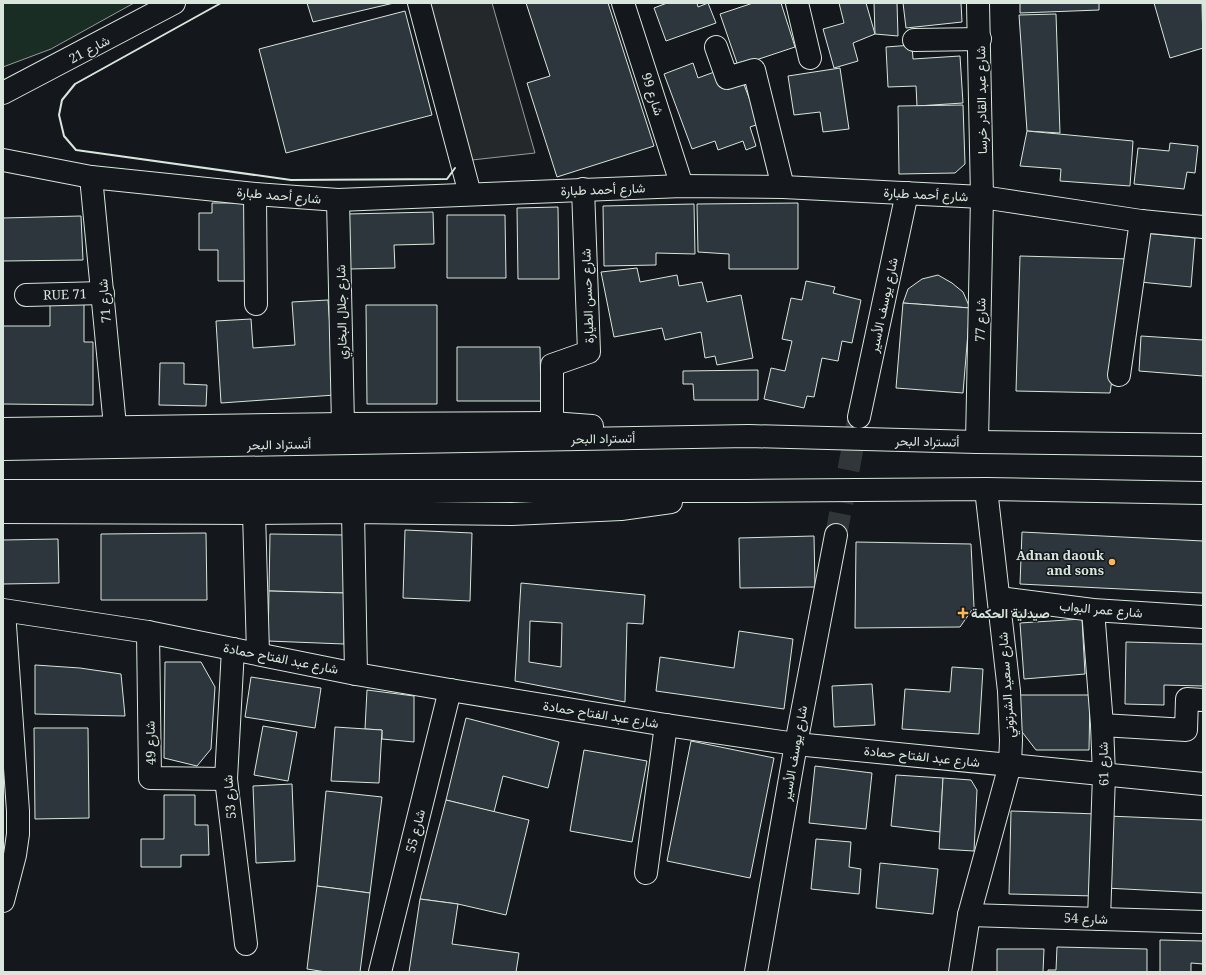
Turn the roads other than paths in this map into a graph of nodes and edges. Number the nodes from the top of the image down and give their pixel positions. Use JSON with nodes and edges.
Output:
{"nodes":[{"id":1,"x":174,"y":3,"type":"edge"},
{"id":2,"x":419,"y":3,"type":"edge"},
{"id":3,"x":623,"y":3,"type":"edge"},
{"id":4,"x":797,"y":3,"type":"edge"},
{"id":5,"x":978,"y":3,"type":"edge"},
{"id":6,"x":980,"y":39,"type":"junction"},
{"id":7,"x":914,"y":40,"type":"dead end"},
{"id":8,"x":716,"y":47,"type":"dead end"},
{"id":9,"x":810,"y":58,"type":"dead end"},
{"id":10,"x":3,"y":93,"type":"edge"},
{"id":11,"x":3,"y":160,"type":"edge"},
{"id":12,"x":91,"y":176,"type":"junction"},
{"id":13,"x":682,"y":186,"type":"junction"},
{"id":14,"x":783,"y":187,"type":"junction"},
{"id":15,"x":583,"y":189,"type":"junction"},
{"id":16,"x":907,"y":193,"type":"junction"},
{"id":17,"x":254,"y":194,"type":"junction"},
{"id":18,"x":470,"y":194,"type":"junction"},
{"id":19,"x":982,"y":197,"type":"junction"},
{"id":20,"x":338,"y":200,"type":"junction"},
{"id":21,"x":1141,"y":221,"type":"junction"},
{"id":22,"x":1203,"y":227,"type":"edge"},
{"id":23,"x":103,"y":293,"type":"junction"},
{"id":24,"x":26,"y":295,"type":"dead end"},
{"id":25,"x":256,"y":304,"type":"dead end"},
{"id":26,"x":1119,"y":375,"type":"dead end"},
{"id":27,"x":859,"y":417,"type":"tunnel mouth"},
{"id":28,"x":552,"y":423,"type":"junction"},
{"id":29,"x":343,"y":424,"type":"junction"},
{"id":30,"x":115,"y":426,"type":"junction"},
{"id":31,"x":3,"y":429,"type":"edge"},
{"id":32,"x":749,"y":436,"type":"junction"},
{"id":33,"x":978,"y":442,"type":"junction"},
{"id":34,"x":1203,"y":445,"type":"edge"},
{"id":35,"x":3,"y":449,"type":"edge"},
{"id":36,"x":986,"y":489,"type":"junction"},
{"id":37,"x":3,"y":491,"type":"edge"},
{"id":38,"x":747,"y":491,"type":"junction"},
{"id":39,"x":1203,"y":493,"type":"edge"},
{"id":40,"x":3,"y":512,"type":"edge"},
{"id":41,"x":353,"y":512,"type":"junction"},
{"id":42,"x":254,"y":513,"type":"junction"},
{"id":43,"x":836,"y":535,"type":"tunnel mouth"},
{"id":44,"x":999,"y":598,"type":"junction"},
{"id":45,"x":1093,"y":610,"type":"junction"},
{"id":46,"x":4,"y":611,"type":"edge"},
{"id":47,"x":1203,"y":617,"type":"edge"},
{"id":48,"x":148,"y":632,"type":"junction"},
{"id":49,"x":233,"y":649,"type":"junction"},
{"id":50,"x":258,"y":653,"type":"junction"},
{"id":51,"x":356,"y":674,"type":"junction"},
{"id":52,"x":450,"y":690,"type":"junction"},
{"id":53,"x":1203,"y":700,"type":"edge"},
{"id":54,"x":666,"y":725,"type":"junction"},
{"id":55,"x":1102,"y":725,"type":"junction"},
{"id":56,"x":796,"y":744,"type":"junction"},
{"id":57,"x":1010,"y":765,"type":"junction"},
{"id":58,"x":1104,"y":775,"type":"junction"},
{"id":59,"x":226,"y":779,"type":"junction"},
{"id":60,"x":1203,"y":784,"type":"edge"},
{"id":61,"x":646,"y":873,"type":"dead end"},
{"id":62,"x":3,"y":901,"type":"edge"},
{"id":63,"x":969,"y":915,"type":"junction"},
{"id":64,"x":1099,"y":919,"type":"junction"},
{"id":65,"x":1203,"y":922,"type":"edge"},
{"id":66,"x":246,"y":944,"type":"dead end"},
{"id":67,"x":380,"y":972,"type":"edge"},
{"id":68,"x":756,"y":972,"type":"edge"},
{"id":69,"x":960,"y":972,"type":"edge"}],
"edges":[{"from":1,"to":10,"type":"main road","name":"شارع 21"},
{"from":2,"to":18,"type":"main road"},
{"from":3,"to":13,"type":"main road","name":"شارع 99"},
{"from":4,"to":9,"type":"main road"},
{"from":5,"to":6,"type":"main road","name":"شارع عبد القادر خرسا"},
{"from":6,"to":7,"type":"main road"},
{"from":6,"to":19,"type":"main road","name":"شارع عبد القادر خرسا"},
{"from":8,"to":14,"type":"main road"},
{"from":11,"to":12,"type":"main road","name":"شارع أحمد طبارة"},
{"from":12,"to":17,"type":"main road","name":"شارع أحمد طبارة"},
{"from":12,"to":23,"type":"main road","name":"شارع 71"},
{"from":13,"to":14,"type":"main road","name":"شارع أحمد طبارة"},
{"from":13,"to":15,"type":"main road","name":"شارع أحمد طبارة"},
{"from":14,"to":16,"type":"main road","name":"شارع أحمد طبارة"},
{"from":15,"to":18,"type":"main road","name":"شارع أحمد طبارة"},
{"from":15,"to":28,"type":"main road","name":"شارع حسن الطيارة"},
{"from":16,"to":19,"type":"main road","name":"شارع أحمد طبارة"},
{"from":16,"to":27,"type":"main road","name":"شارع يوسف الأسير"},
{"from":17,"to":20,"type":"main road","name":"شارع أحمد طبارة"},
{"from":17,"to":25,"type":"main road"},
{"from":18,"to":20,"type":"main road","name":"شارع أحمد طبارة"},
{"from":19,"to":21,"type":"main road","name":"شارع أحمد طبارة"},
{"from":19,"to":33,"type":"main road","name":"شارع 77"},
{"from":20,"to":29,"type":"main road","name":"شارع جلال البخاري"},
{"from":21,"to":22,"type":"main road","name":"شارع أحمد طبارة"},
{"from":21,"to":26,"type":"main road"},
{"from":23,"to":24,"type":"main road","name":"RUE 71"},
{"from":23,"to":30,"type":"main road","name":"شارع 71"},
{"from":28,"to":29,"type":"main road"},
{"from":28,"to":32,"type":"main road"},
{"from":29,"to":30,"type":"main road"},
{"from":30,"to":31,"type":"main road"},
{"from":32,"to":33,"type":"main road","name":"أتستراد البحر"},
{"from":32,"to":35,"type":"main road","name":"أتستراد البحر"},
{"from":33,"to":34,"type":"main road","name":"أتستراد البحر"},
{"from":36,"to":38,"type":"main road"},
{"from":36,"to":39,"type":"main road"},
{"from":36,"to":44,"type":"main road","name":"شارع سعيد الشرتوني"},
{"from":37,"to":38,"type":"main road"},
{"from":38,"to":41,"type":"main road"},
{"from":40,"to":42,"type":"main road"},
{"from":41,"to":42,"type":"main road"},
{"from":41,"to":51,"type":"main road"},
{"from":42,"to":50,"type":"main road"},
{"from":43,"to":56,"type":"main road","name":"شارع يوسف الأسير"},
{"from":44,"to":45,"type":"main road","name":"شارع عمر البواب"},
{"from":44,"to":57,"type":"main road","name":"شارع سعيد الشرتوني"},
{"from":45,"to":47,"type":"main road","name":"شارع عمر البواب"},
{"from":45,"to":55,"type":"main road","name":"شارع 61"},
{"from":46,"to":48,"type":"main road","name":"شارع عبد الفتاح حمادة"},
{"from":46,"to":62,"type":"main road"},
{"from":48,"to":49,"type":"main road","name":"شارع عبد الفتاح حمادة"},
{"from":48,"to":59,"type":"main road","name":"شارع 49"},
{"from":49,"to":50,"type":"main road","name":"شارع عبد الفتاح حمادة"},
{"from":49,"to":59,"type":"main road","name":"شارع 53"},
{"from":50,"to":51,"type":"main road","name":"شارع عبد الفتاح حمادة"},
{"from":51,"to":52,"type":"main road","name":"شارع عبد الفتاح حمادة"},
{"from":52,"to":54,"type":"main road","name":"شارع عبد الفتاح حمادة"},
{"from":52,"to":67,"type":"main road","name":"شارع 55"},
{"from":53,"to":55,"type":"main road"},
{"from":54,"to":56,"type":"main road","name":"شارع عبد الفتاح حمادة"},
{"from":54,"to":61,"type":"main road"},
{"from":55,"to":58,"type":"main road","name":"شارع 61"},
{"from":56,"to":57,"type":"main road","name":"شارع عبد الفتاح حمادة"},
{"from":56,"to":68,"type":"main road","name":"شارع يوسف الأسير"},
{"from":57,"to":58,"type":"main road","name":"شارع عبد الفتاح حمادة"},
{"from":57,"to":63,"type":"main road","name":"شارع سعيد الشرتوني"},
{"from":58,"to":60,"type":"main road","name":"شارع عبد الفتاح حمادة"},
{"from":58,"to":64,"type":"main road","name":"شارع 61"},
{"from":59,"to":66,"type":"main road","name":"شارع 53"},
{"from":63,"to":64,"type":"main road","name":"شارع 54"},
{"from":63,"to":69,"type":"main road","name":"شارع سعيد الشرتوني"},
{"from":64,"to":65,"type":"main road","name":"شارع 54"}]}
